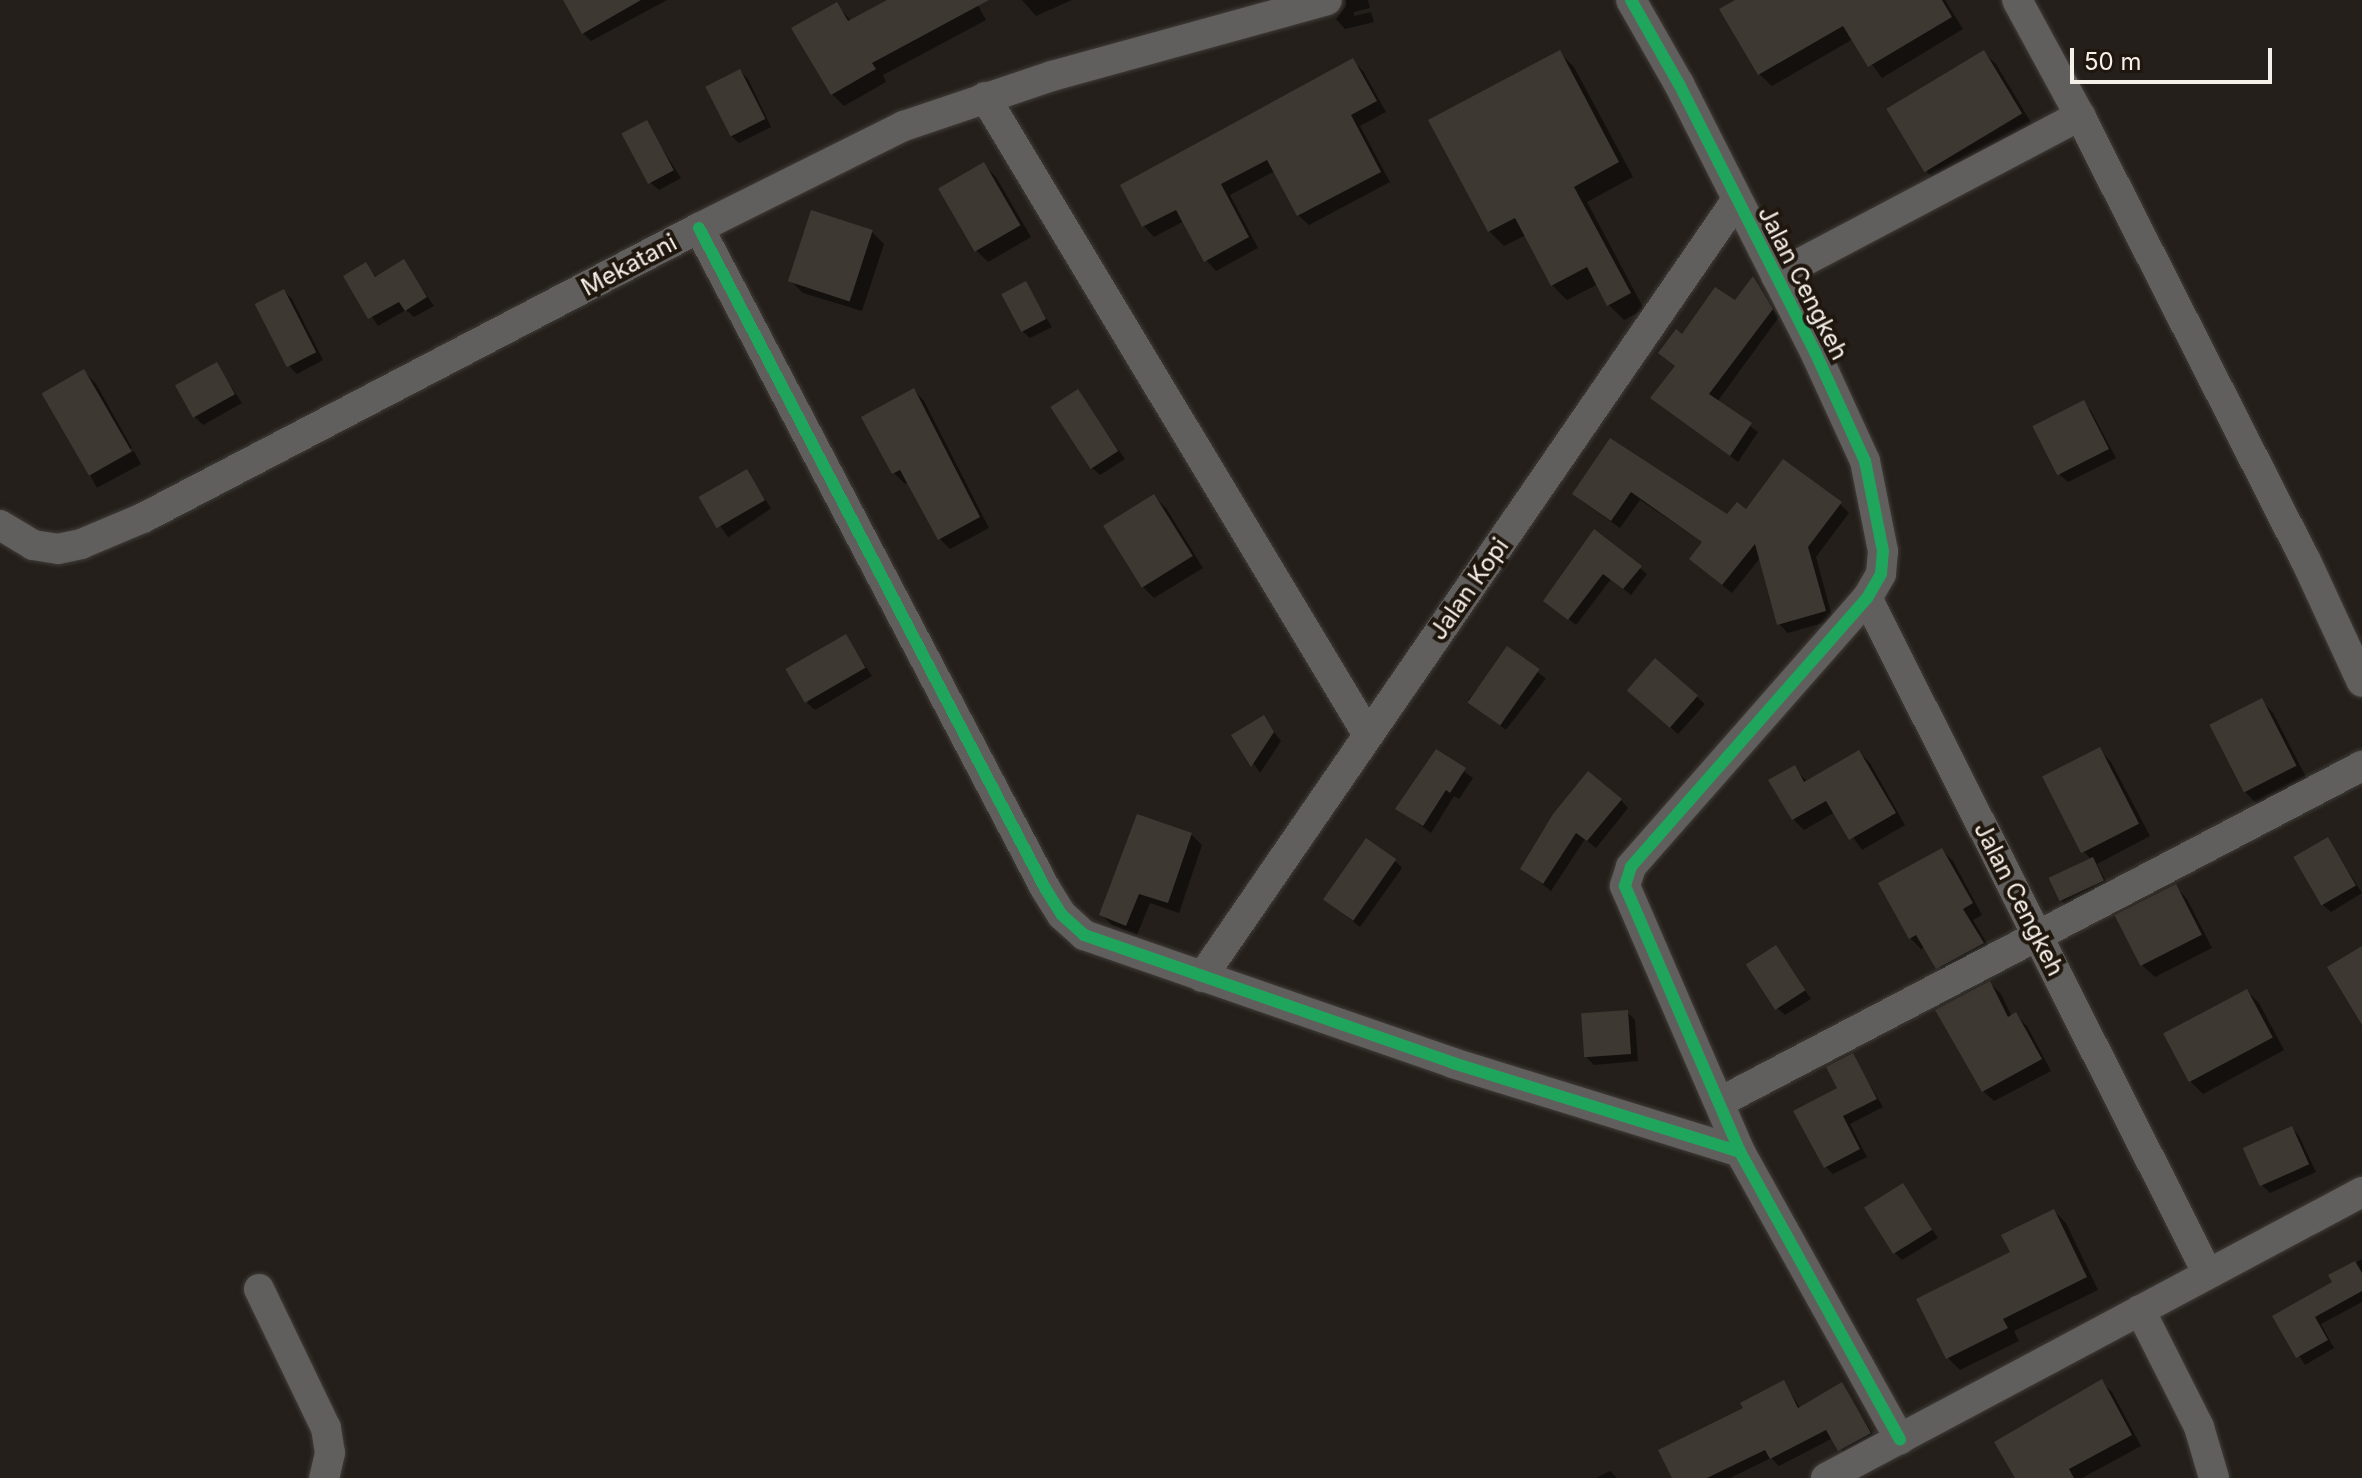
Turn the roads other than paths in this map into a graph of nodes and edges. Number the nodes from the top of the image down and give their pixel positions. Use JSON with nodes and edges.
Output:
{"nodes":[{"id":1,"x":1327,"y":0,"type":"edge"},
{"id":2,"x":1631,"y":0,"type":"edge"},
{"id":3,"x":2017,"y":0,"type":"edge"},
{"id":4,"x":985,"y":97,"type":"junction"},
{"id":5,"x":2080,"y":116,"type":"junction"},
{"id":6,"x":1736,"y":201,"type":"junction"},
{"id":7,"x":699,"y":228,"type":"junction"},
{"id":8,"x":1776,"y":276,"type":"junction"},
{"id":9,"x":0,"y":525,"type":"edge"},
{"id":10,"x":1867,"y":598,"type":"junction"},
{"id":11,"x":2362,"y":682,"type":"edge"},
{"id":12,"x":1368,"y":735,"type":"junction"},
{"id":13,"x":2362,"y":766,"type":"edge"},
{"id":14,"x":2037,"y":936,"type":"junction"},
{"id":15,"x":1202,"y":977,"type":"junction"},
{"id":16,"x":1720,"y":1102,"type":"junction"},
{"id":17,"x":1740,"y":1152,"type":"junction"},
{"id":18,"x":2362,"y":1192,"type":"edge"},
{"id":19,"x":2208,"y":1274,"type":"junction"},
{"id":20,"x":259,"y":1289,"type":"dead end"},
{"id":21,"x":2140,"y":1310,"type":"junction"},
{"id":22,"x":1900,"y":1440,"type":"junction"},
{"id":23,"x":324,"y":1478,"type":"edge"},
{"id":24,"x":1826,"y":1478,"type":"edge"},
{"id":25,"x":2214,"y":1478,"type":"edge"}],
"edges":[{"from":1,"to":4,"type":"street","name":"Mekatani"},
{"from":2,"to":6,"type":"street","name":"Jalan Cengkeh"},
{"from":3,"to":5,"type":"street"},
{"from":4,"to":7,"type":"street","name":"Mekatani"},
{"from":4,"to":12,"type":"street"},
{"from":5,"to":8,"type":"street"},
{"from":5,"to":11,"type":"street"},
{"from":6,"to":8,"type":"street","name":"Jalan Cengkeh"},
{"from":6,"to":12,"type":"street","name":"Jalan Kopi"},
{"from":7,"to":9,"type":"street","name":"Mekatani"},
{"from":7,"to":15,"type":"street"},
{"from":8,"to":10,"type":"street","name":"Jalan Cengkeh"},
{"from":10,"to":14,"type":"street","name":"Jalan Cengkeh"},
{"from":10,"to":16,"type":"street"},
{"from":12,"to":15,"type":"street","name":"Jalan Kopi"},
{"from":13,"to":14,"type":"street"},
{"from":14,"to":16,"type":"street"},
{"from":14,"to":19,"type":"street","name":"Jalan Cengkeh"},
{"from":15,"to":17,"type":"street"},
{"from":16,"to":17,"type":"street"},
{"from":17,"to":22,"type":"street"},
{"from":18,"to":19,"type":"street"},
{"from":19,"to":21,"type":"street"},
{"from":20,"to":23,"type":"street"},
{"from":21,"to":22,"type":"street"},
{"from":21,"to":25,"type":"street"},
{"from":22,"to":24,"type":"street"}]}
